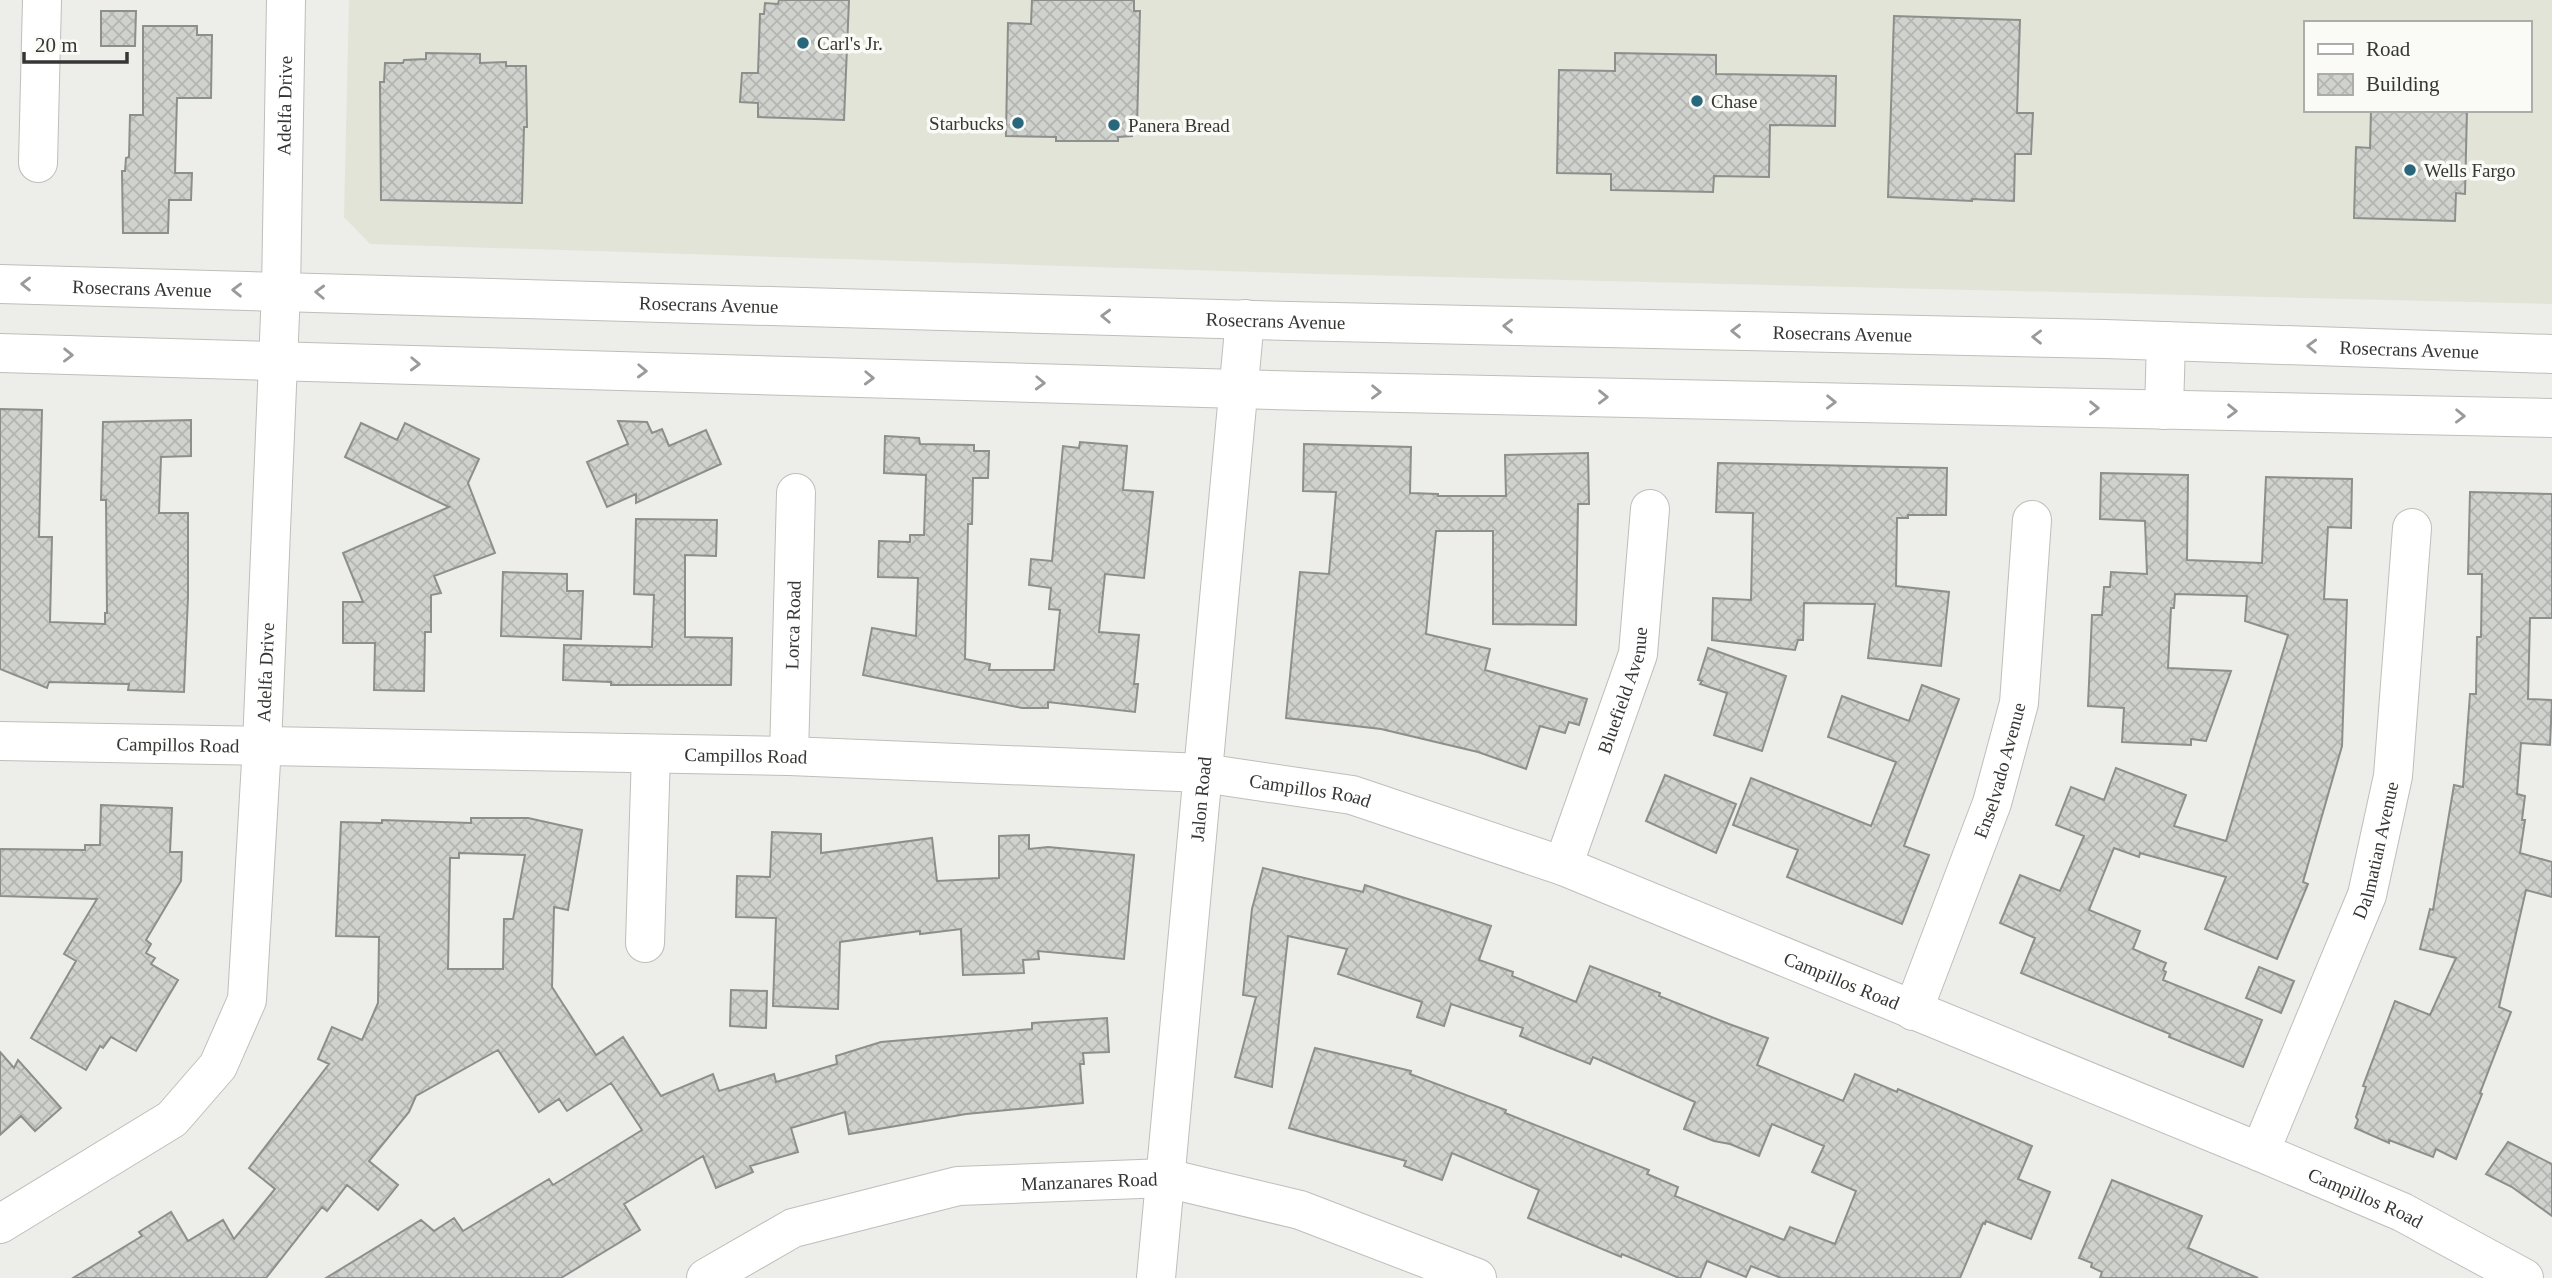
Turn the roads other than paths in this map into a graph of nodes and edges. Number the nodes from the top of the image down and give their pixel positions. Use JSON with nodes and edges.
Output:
{"nodes":[{"id":1,"x":42,"y":0,"type":"edge"},
{"id":2,"x":286,"y":0,"type":"edge"},
{"id":3,"x":38,"y":163,"type":"dead end"},
{"id":4,"x":0,"y":284,"type":"edge"},
{"id":5,"x":281,"y":290,"type":"junction"},
{"id":6,"x":1245,"y":319,"type":"junction"},
{"id":7,"x":2166,"y":341,"type":"junction"},
{"id":8,"x":0,"y":354,"type":"edge"},
{"id":9,"x":2552,"y":354,"type":"edge"},
{"id":10,"x":278,"y":360,"type":"junction"},
{"id":11,"x":1239,"y":389,"type":"junction"},
{"id":12,"x":2164,"y":410,"type":"junction"},
{"id":13,"x":2552,"y":418,"type":"edge"},
{"id":14,"x":796,"y":493,"type":"dead end"},
{"id":15,"x":1650,"y":509,"type":"dead end"},
{"id":16,"x":2032,"y":520,"type":"dead end"},
{"id":17,"x":2412,"y":528,"type":"dead end"},
{"id":18,"x":0,"y":741,"type":"edge"},
{"id":19,"x":262,"y":745,"type":"junction"},
{"id":20,"x":651,"y":754,"type":"junction"},
{"id":21,"x":789,"y":756,"type":"junction"},
{"id":22,"x":1203,"y":773,"type":"junction"},
{"id":23,"x":1563,"y":866,"type":"junction"},
{"id":24,"x":645,"y":943,"type":"dead end"},
{"id":25,"x":1913,"y":1011,"type":"junction"},
{"id":26,"x":2260,"y":1152,"type":"junction"},
{"id":27,"x":1166,"y":1178,"type":"junction"},
{"id":28,"x":0,"y":1224,"type":"edge"},
{"id":29,"x":706,"y":1278,"type":"edge"},
{"id":30,"x":1156,"y":1278,"type":"edge"},
{"id":31,"x":1476,"y":1278,"type":"edge"},
{"id":32,"x":2524,"y":1278,"type":"edge"}],
"edges":[{"from":1,"to":3,"type":"street"},
{"from":2,"to":5,"type":"street","name":"Adelfa Drive"},
{"from":5,"to":4,"type":"street","name":"Rosecrans Avenue","one_way":true},
{"from":6,"to":5,"type":"street","name":"Rosecrans Avenue","one_way":true},
{"from":5,"to":10,"type":"street","name":"Adelfa Drive"},
{"from":7,"to":6,"type":"street","name":"Rosecrans Avenue","one_way":true},
{"from":6,"to":11,"type":"street","name":"Jalon Road"},
{"from":9,"to":7,"type":"street","name":"Rosecrans Avenue","one_way":true},
{"from":7,"to":12,"type":"street"},
{"from":8,"to":10,"type":"street","one_way":true},
{"from":10,"to":11,"type":"street","one_way":true},
{"from":10,"to":19,"type":"street","name":"Adelfa Drive"},
{"from":11,"to":12,"type":"street","one_way":true},
{"from":11,"to":22,"type":"street","name":"Jalon Road"},
{"from":12,"to":13,"type":"street","one_way":true},
{"from":14,"to":21,"type":"street","name":"Lorca Road"},
{"from":15,"to":23,"type":"street","name":"Bluefield Avenue"},
{"from":16,"to":25,"type":"street","name":"Enselvado Avenue"},
{"from":17,"to":26,"type":"street","name":"Dalmatian Avenue"},
{"from":18,"to":19,"type":"street","name":"Campillos Road"},
{"from":19,"to":20,"type":"street","name":"Campillos Road"},
{"from":19,"to":28,"type":"street","name":"Adelfa Drive"},
{"from":20,"to":21,"type":"street","name":"Campillos Road"},
{"from":20,"to":24,"type":"street"},
{"from":21,"to":22,"type":"street","name":"Campillos Road"},
{"from":22,"to":23,"type":"street","name":"Campillos Road"},
{"from":22,"to":27,"type":"street","name":"Jalon Road"},
{"from":23,"to":25,"type":"street","name":"Campillos Road"},
{"from":25,"to":26,"type":"street","name":"Campillos Road"},
{"from":26,"to":32,"type":"street","name":"Campillos Road"},
{"from":27,"to":29,"type":"street","name":"Manzanares Road"},
{"from":27,"to":30,"type":"street","name":"Jalon Road"},
{"from":27,"to":31,"type":"street","name":"Manzanares Road"}]}
